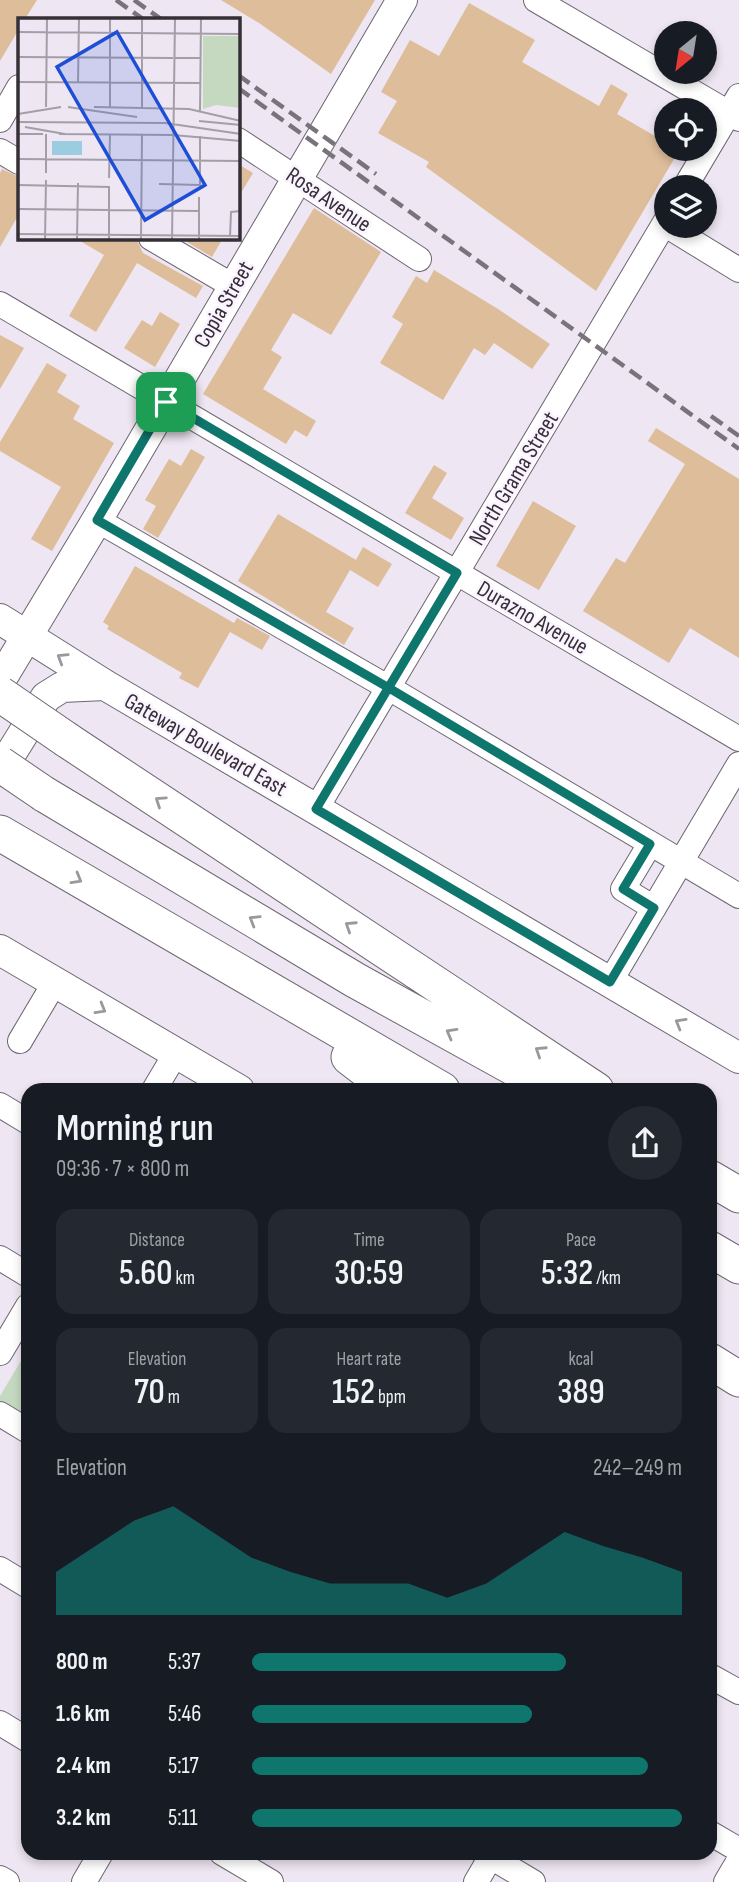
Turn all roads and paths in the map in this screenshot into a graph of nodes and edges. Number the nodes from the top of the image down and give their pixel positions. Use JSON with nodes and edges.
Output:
{"nodes":[{"id":1,"x":402,"y":0,"type":"edge"},
{"id":2,"x":536,"y":0,"type":"edge"},
{"id":3,"x":18,"y":89,"type":"edge"},
{"id":4,"x":736,"y":109,"type":"edge"},
{"id":5,"x":0,"y":120,"type":"edge"},
{"id":6,"x":240,"y":141,"type":"edge"},
{"id":7,"x":0,"y":151,"type":"edge"},
{"id":8,"x":18,"y":161,"type":"edge"},
{"id":9,"x":693,"y":175,"type":"edge"},
{"id":10,"x":297,"y":178,"type":"junction"},
{"id":11,"x":655,"y":238,"type":"edge"},
{"id":12,"x":691,"y":238,"type":"edge"},
{"id":13,"x":154,"y":240,"type":"edge"},
{"id":14,"x":419,"y":259,"type":"dead end"},
{"id":15,"x":739,"y":270,"type":"edge"},
{"id":16,"x":233,"y":286,"type":"junction"},
{"id":17,"x":0,"y":304,"type":"edge"},
{"id":18,"x":166,"y":402,"type":"junction"},
{"id":19,"x":97,"y":520,"type":"junction"},
{"id":20,"x":457,"y":573,"type":"junction"},
{"id":21,"x":0,"y":619,"type":"edge"},
{"id":22,"x":27,"y":637,"type":"junction"},
{"id":23,"x":0,"y":681,"type":"edge"},
{"id":24,"x":105,"y":685,"type":"junction"},
{"id":25,"x":389,"y":688,"type":"junction"},
{"id":26,"x":0,"y":694,"type":"edge"},
{"id":27,"x":739,"y":739,"type":"edge"},
{"id":28,"x":0,"y":764,"type":"edge"},
{"id":29,"x":739,"y":764,"type":"edge"},
{"id":30,"x":0,"y":771,"type":"edge"},
{"id":31,"x":316,"y":809,"type":"junction"},
{"id":32,"x":9,"y":839,"type":"edge"},
{"id":33,"x":650,"y":844,"type":"junction"},
{"id":34,"x":681,"y":863,"type":"junction"},
{"id":35,"x":739,"y":896,"type":"edge"},
{"id":36,"x":654,"y":908,"type":"junction"},
{"id":37,"x":0,"y":950,"type":"edge"},
{"id":38,"x":201,"y":951,"type":"junction"},
{"id":39,"x":55,"y":982,"type":"junction"},
{"id":40,"x":610,"y":982,"type":"junction"},
{"id":41,"x":20,"y":1041,"type":"dead end"},
{"id":42,"x":176,"y":1053,"type":"junction"},
{"id":43,"x":739,"y":1058,"type":"edge"},
{"id":44,"x":158,"y":1083,"type":"edge"},
{"id":45,"x":227,"y":1083,"type":"edge"},
{"id":46,"x":382,"y":1083,"type":"edge"},
{"id":47,"x":430,"y":1083,"type":"edge"},
{"id":48,"x":541,"y":1083,"type":"edge"},
{"id":49,"x":586,"y":1083,"type":"edge"},
{"id":50,"x":0,"y":1105,"type":"edge"},
{"id":51,"x":21,"y":1118,"type":"edge"},
{"id":52,"x":717,"y":1182,"type":"edge"},
{"id":53,"x":739,"y":1195,"type":"edge"},
{"id":54,"x":717,"y":1253,"type":"edge"},
{"id":55,"x":0,"y":1258,"type":"edge"},
{"id":56,"x":739,"y":1266,"type":"edge"},
{"id":57,"x":21,"y":1271,"type":"edge"},
{"id":58,"x":21,"y":1318,"type":"edge"},
{"id":59,"x":0,"y":1353,"type":"edge"},
{"id":60,"x":717,"y":1365,"type":"edge"},
{"id":61,"x":717,"y":1376,"type":"edge"},
{"id":62,"x":739,"y":1379,"type":"edge"},
{"id":63,"x":739,"y":1387,"type":"edge"},
{"id":64,"x":0,"y":1414,"type":"edge"},
{"id":65,"x":21,"y":1427,"type":"edge"},
{"id":66,"x":0,"y":1569,"type":"edge"},
{"id":67,"x":21,"y":1582,"type":"edge"},
{"id":68,"x":717,"y":1679,"type":"edge"},
{"id":69,"x":739,"y":1692,"type":"edge"},
{"id":70,"x":0,"y":1723,"type":"edge"},
{"id":71,"x":21,"y":1736,"type":"edge"},
{"id":72,"x":717,"y":1837,"type":"edge"},
{"id":73,"x":739,"y":1850,"type":"edge"},
{"id":74,"x":97,"y":1860,"type":"edge"},
{"id":75,"x":234,"y":1860,"type":"edge"},
{"id":76,"x":487,"y":1860,"type":"edge"},
{"id":77,"x":497,"y":1860,"type":"edge"},
{"id":78,"x":739,"y":1860,"type":"edge"},
{"id":79,"x":0,"y":1878,"type":"edge"},
{"id":80,"x":7,"y":1882,"type":"edge"},
{"id":81,"x":84,"y":1882,"type":"edge"},
{"id":82,"x":271,"y":1882,"type":"edge"},
{"id":83,"x":476,"y":1882,"type":"edge"},
{"id":84,"x":533,"y":1882,"type":"edge"},
{"id":85,"x":726,"y":1882,"type":"edge"}],
"edges":[{"from":1,"to":10,"type":"main road","name":"Copia Street"},
{"from":2,"to":4,"type":"street"},
{"from":3,"to":5,"type":"street"},
{"from":4,"to":9,"type":"street"},
{"from":6,"to":10,"type":"street","name":"Rosa Avenue"},
{"from":7,"to":8,"type":"street"},
{"from":10,"to":14,"type":"street","name":"Rosa Avenue"},
{"from":10,"to":16,"type":"main road","name":"Copia Street"},
{"from":11,"to":20,"type":"street","name":"North Grama Street"},
{"from":12,"to":15,"type":"street"},
{"from":13,"to":16,"type":"street"},
{"from":16,"to":18,"type":"main road","name":"Copia Street"},
{"from":17,"to":18,"type":"street","name":"Durazno Avenue"},
{"from":18,"to":19,"type":"main road","name":"Copia Street"},
{"from":18,"to":20,"type":"street","name":"Durazno Avenue"},
{"from":19,"to":22,"type":"main road","name":"Copia Street"},
{"from":19,"to":25,"type":"street"},
{"from":20,"to":25,"type":"street","name":"North Grama Street"},
{"from":20,"to":27,"type":"street","name":"Durazno Avenue"},
{"from":21,"to":22,"type":"main road","name":"Gateway Boulevard East"},
{"from":22,"to":23,"type":"main road","name":"Copia Street"},
{"from":24,"to":22,"type":"main road","name":"Gateway Boulevard East","one_way":true},
{"from":24,"to":30,"type":"main road"},
{"from":24,"to":31,"type":"main road","name":"Gateway Boulevard East"},
{"from":25,"to":31,"type":"street","name":"North Grama Street"},
{"from":25,"to":33,"type":"street"},
{"from":49,"to":26,"type":"highway","one_way":true,"bridge":true},
{"from":48,"to":28,"type":"highway","one_way":true,"bridge":true},
{"from":29,"to":34,"type":"street"},
{"from":31,"to":40,"type":"main road","name":"Gateway Boulevard East"},
{"from":32,"to":38,"type":"highway","one_way":true},
{"from":33,"to":34,"type":"street"},
{"from":33,"to":36,"type":"street"},
{"from":34,"to":35,"type":"street"},
{"from":34,"to":36,"type":"street"},
{"from":36,"to":40,"type":"street"},
{"from":37,"to":39,"type":"main road"},
{"from":38,"to":46,"type":"highway"},
{"from":38,"to":47,"type":"highway"},
{"from":39,"to":41,"type":"street"},
{"from":39,"to":42,"type":"main road","one_way":true},
{"from":43,"to":40,"type":"main road","name":"Gateway Boulevard East","one_way":true},
{"from":42,"to":44,"type":"street"},
{"from":42,"to":45,"type":"main road"},
{"from":50,"to":51,"type":"street"},
{"from":52,"to":53,"type":"highway"},
{"from":54,"to":56,"type":"highway"},
{"from":55,"to":57,"type":"street"},
{"from":58,"to":59,"type":"street"},
{"from":60,"to":62,"type":"highway"},
{"from":61,"to":63,"type":"main road"},
{"from":64,"to":65,"type":"street"},
{"from":66,"to":67,"type":"street"},
{"from":68,"to":69,"type":"street"},
{"from":70,"to":71,"type":"street"},
{"from":72,"to":73,"type":"street"},
{"from":74,"to":81,"type":"street"},
{"from":75,"to":82,"type":"street"},
{"from":76,"to":83,"type":"street"},
{"from":77,"to":84,"type":"street"},
{"from":78,"to":85,"type":"street"},
{"from":79,"to":80,"type":"street"}]}
